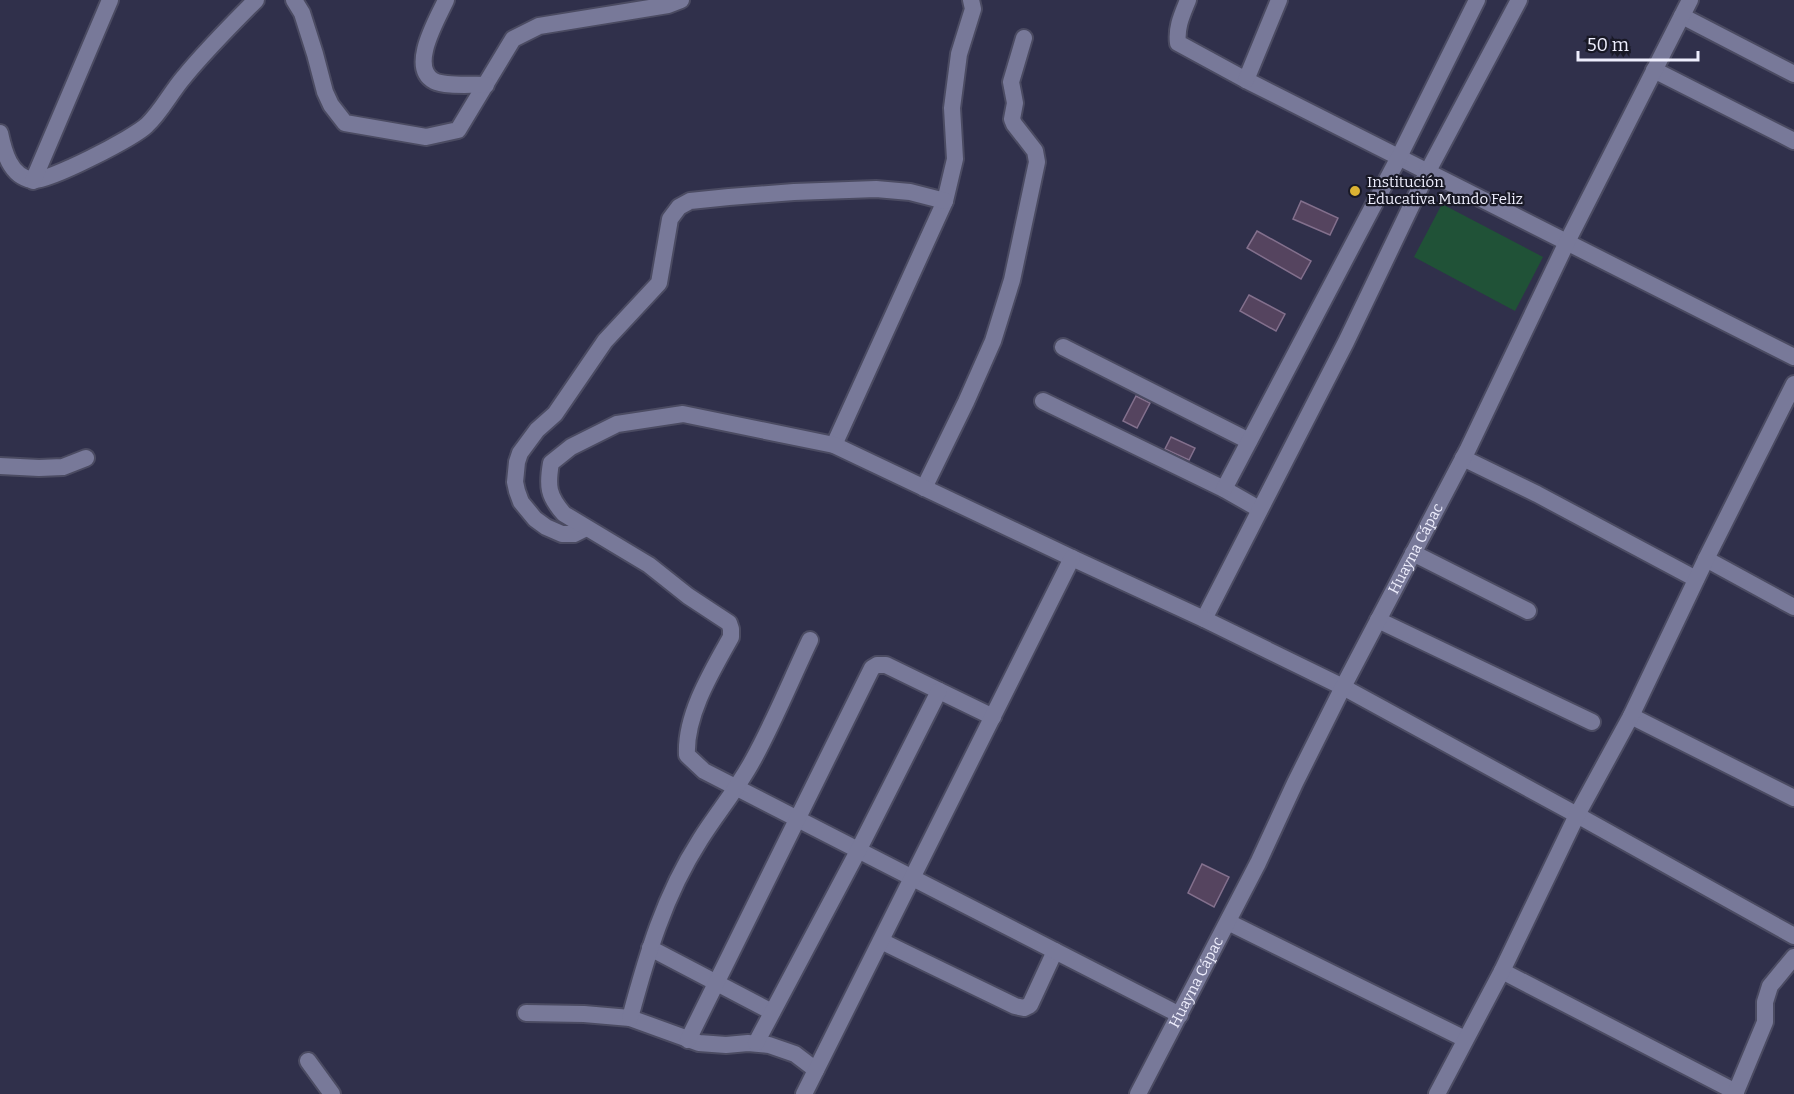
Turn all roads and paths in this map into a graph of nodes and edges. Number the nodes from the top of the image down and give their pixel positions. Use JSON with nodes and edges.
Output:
{"nodes":[{"id":1,"x":110,"y":0,"type":"edge"},
{"id":2,"x":256,"y":0,"type":"edge"},
{"id":3,"x":294,"y":0,"type":"edge"},
{"id":4,"x":446,"y":0,"type":"edge"},
{"id":5,"x":681,"y":0,"type":"edge"},
{"id":6,"x":971,"y":0,"type":"edge"},
{"id":7,"x":1188,"y":0,"type":"edge"},
{"id":8,"x":1279,"y":0,"type":"edge"},
{"id":9,"x":1477,"y":0,"type":"edge"},
{"id":10,"x":1519,"y":0,"type":"edge"},
{"id":11,"x":1690,"y":0,"type":"edge"},
{"id":12,"x":1682,"y":16,"type":"junction"},
{"id":13,"x":1024,"y":38,"type":"dead end"},
{"id":14,"x":1654,"y":70,"type":"junction"},
{"id":15,"x":1794,"y":74,"type":"edge"},
{"id":16,"x":1246,"y":81,"type":"junction"},
{"id":17,"x":486,"y":85,"type":"junction"},
{"id":18,"x":0,"y":134,"type":"edge"},
{"id":19,"x":1794,"y":141,"type":"edge"},
{"id":20,"x":1399,"y":157,"type":"junction"},
{"id":21,"x":1428,"y":171,"type":"junction"},
{"id":22,"x":33,"y":181,"type":"junction"},
{"id":23,"x":945,"y":201,"type":"junction"},
{"id":24,"x":1567,"y":242,"type":"junction"},
{"id":25,"x":1063,"y":347,"type":"dead end"},
{"id":26,"x":1794,"y":357,"type":"edge"},
{"id":27,"x":1794,"y":384,"type":"edge"},
{"id":28,"x":1043,"y":401,"type":"dead end"},
{"id":29,"x":1249,"y":441,"type":"junction"},
{"id":30,"x":834,"y":445,"type":"junction"},
{"id":31,"x":86,"y":458,"type":"dead end"},
{"id":32,"x":1463,"y":459,"type":"junction"},
{"id":33,"x":0,"y":465,"type":"edge"},
{"id":34,"x":924,"y":488,"type":"junction"},
{"id":35,"x":1224,"y":489,"type":"junction"},
{"id":36,"x":1260,"y":509,"type":"junction"},
{"id":37,"x":586,"y":528,"type":"junction"},
{"id":38,"x":1413,"y":553,"type":"junction"},
{"id":39,"x":1072,"y":558,"type":"junction"},
{"id":40,"x":1706,"y":559,"type":"junction"},
{"id":41,"x":1696,"y":579,"type":"junction"},
{"id":42,"x":1794,"y":607,"type":"edge"},
{"id":43,"x":1528,"y":611,"type":"dead end"},
{"id":44,"x":1204,"y":619,"type":"junction"},
{"id":45,"x":1378,"y":620,"type":"junction"},
{"id":46,"x":810,"y":640,"type":"dead end"},
{"id":47,"x":1343,"y":687,"type":"junction"},
{"id":48,"x":939,"y":691,"type":"junction"},
{"id":49,"x":1630,"y":716,"type":"junction"},
{"id":50,"x":993,"y":717,"type":"junction"},
{"id":51,"x":1592,"y":722,"type":"dead end"},
{"id":52,"x":737,"y":788,"type":"junction"},
{"id":53,"x":1794,"y":798,"type":"edge"},
{"id":54,"x":1578,"y":815,"type":"junction"},
{"id":55,"x":798,"y":820,"type":"junction"},
{"id":56,"x":858,"y":851,"type":"junction"},
{"id":57,"x":912,"y":879,"type":"junction"},
{"id":58,"x":1228,"y":922,"type":"junction"},
{"id":59,"x":1794,"y":936,"type":"edge"},
{"id":60,"x":881,"y":941,"type":"junction"},
{"id":61,"x":650,"y":948,"type":"junction"},
{"id":62,"x":1055,"y":951,"type":"junction"},
{"id":63,"x":1794,"y":957,"type":"edge"},
{"id":64,"x":1502,"y":971,"type":"junction"},
{"id":65,"x":717,"y":983,"type":"junction"},
{"id":66,"x":772,"y":1012,"type":"junction"},
{"id":67,"x":526,"y":1013,"type":"dead end"},
{"id":68,"x":1180,"y":1015,"type":"junction"},
{"id":69,"x":630,"y":1018,"type":"junction"},
{"id":70,"x":1465,"y":1039,"type":"junction"},
{"id":71,"x":688,"y":1040,"type":"junction"},
{"id":72,"x":756,"y":1043,"type":"junction"},
{"id":73,"x":308,"y":1061,"type":"dead end"},
{"id":74,"x":816,"y":1070,"type":"junction"},
{"id":75,"x":1736,"y":1093,"type":"edge"},
{"id":76,"x":332,"y":1094,"type":"edge"},
{"id":77,"x":804,"y":1094,"type":"edge"},
{"id":78,"x":1138,"y":1094,"type":"edge"},
{"id":79,"x":1437,"y":1094,"type":"edge"}],
"edges":[{"from":1,"to":22,"type":"street"},
{"from":2,"to":22,"type":"street"},
{"from":3,"to":17,"type":"street"},
{"from":4,"to":17,"type":"street"},
{"from":5,"to":17,"type":"street"},
{"from":6,"to":23,"type":"street"},
{"from":7,"to":16,"type":"street"},
{"from":8,"to":16,"type":"street"},
{"from":9,"to":20,"type":"street"},
{"from":10,"to":21,"type":"street"},
{"from":11,"to":12,"type":"street","name":"Huayna Cápac"},
{"from":12,"to":14,"type":"street","name":"Huayna Cápac"},
{"from":12,"to":15,"type":"street"},
{"from":13,"to":34,"type":"street"},
{"from":14,"to":19,"type":"street"},
{"from":14,"to":24,"type":"street","name":"Huayna Cápac"},
{"from":16,"to":20,"type":"street"},
{"from":18,"to":22,"type":"street"},
{"from":20,"to":21,"type":"street"},
{"from":20,"to":29,"type":"street"},
{"from":21,"to":24,"type":"street"},
{"from":21,"to":36,"type":"street"},
{"from":23,"to":30,"type":"street"},
{"from":23,"to":37,"type":"street"},
{"from":24,"to":26,"type":"street"},
{"from":24,"to":32,"type":"street","name":"Huayna Cápac"},
{"from":25,"to":29,"type":"street"},
{"from":27,"to":40,"type":"street"},
{"from":28,"to":35,"type":"street"},
{"from":29,"to":35,"type":"street"},
{"from":30,"to":34,"type":"street"},
{"from":30,"to":37,"type":"street"},
{"from":31,"to":33,"type":"street"},
{"from":32,"to":38,"type":"street","name":"Huayna Cápac"},
{"from":32,"to":41,"type":"street"},
{"from":34,"to":39,"type":"street"},
{"from":35,"to":36,"type":"street"},
{"from":36,"to":44,"type":"street"},
{"from":37,"to":52,"type":"street"},
{"from":38,"to":43,"type":"street"},
{"from":38,"to":45,"type":"street","name":"Huayna Cápac"},
{"from":39,"to":44,"type":"street"},
{"from":39,"to":50,"type":"street"},
{"from":40,"to":41,"type":"street"},
{"from":40,"to":42,"type":"street"},
{"from":41,"to":49,"type":"street"},
{"from":44,"to":47,"type":"street"},
{"from":45,"to":47,"type":"street","name":"Huayna Cápac"},
{"from":45,"to":51,"type":"street"},
{"from":46,"to":52,"type":"street"},
{"from":47,"to":54,"type":"street"},
{"from":47,"to":58,"type":"street","name":"Huayna Cápac"},
{"from":48,"to":50,"type":"street"},
{"from":48,"to":55,"type":"street"},
{"from":48,"to":56,"type":"street"},
{"from":49,"to":53,"type":"street"},
{"from":49,"to":54,"type":"street"},
{"from":50,"to":57,"type":"street"},
{"from":52,"to":55,"type":"street"},
{"from":52,"to":61,"type":"street"},
{"from":54,"to":59,"type":"street"},
{"from":54,"to":64,"type":"street"},
{"from":55,"to":56,"type":"street"},
{"from":55,"to":65,"type":"street"},
{"from":56,"to":57,"type":"street"},
{"from":56,"to":66,"type":"street"},
{"from":57,"to":60,"type":"street"},
{"from":57,"to":62,"type":"street"},
{"from":58,"to":68,"type":"street","name":"Huayna Cápac"},
{"from":58,"to":70,"type":"street"},
{"from":60,"to":62,"type":"street"},
{"from":60,"to":74,"type":"street"},
{"from":61,"to":65,"type":"street"},
{"from":61,"to":69,"type":"street"},
{"from":62,"to":68,"type":"street"},
{"from":63,"to":75,"type":"street"},
{"from":64,"to":70,"type":"street"},
{"from":64,"to":75,"type":"street"},
{"from":65,"to":66,"type":"street"},
{"from":65,"to":71,"type":"street"},
{"from":66,"to":72,"type":"street"},
{"from":67,"to":69,"type":"street"},
{"from":68,"to":78,"type":"street","name":"Huayna Cápac"},
{"from":69,"to":71,"type":"street"},
{"from":70,"to":79,"type":"street"},
{"from":71,"to":72,"type":"street"},
{"from":72,"to":74,"type":"street"},
{"from":73,"to":76,"type":"street"},
{"from":74,"to":77,"type":"street"}]}
